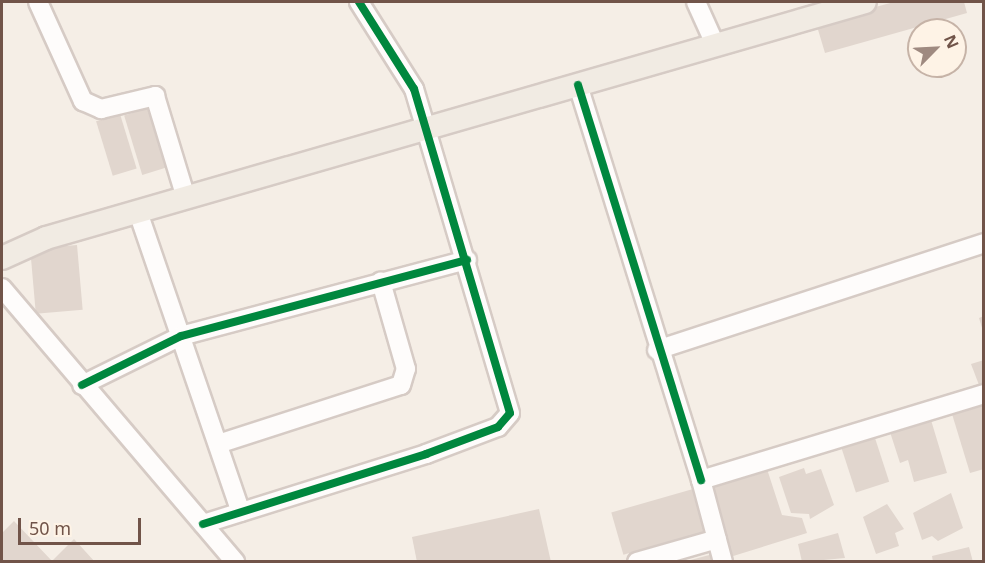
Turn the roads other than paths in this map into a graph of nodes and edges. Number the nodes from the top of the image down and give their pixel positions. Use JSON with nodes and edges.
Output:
{"nodes":[{"id":1,"x":38,"y":2,"type":"edge"},
{"id":2,"x":359,"y":2,"type":"edge"},
{"id":3,"x":696,"y":2,"type":"edge"},
{"id":4,"x":851,"y":3,"type":"edge"},
{"id":5,"x":715,"y":44,"type":"junction"},
{"id":6,"x":578,"y":85,"type":"junction"},
{"id":7,"x":428,"y":130,"type":"junction"},
{"id":8,"x":186,"y":198,"type":"junction"},
{"id":9,"x":138,"y":212,"type":"junction"},
{"id":10,"x":984,"y":243,"type":"edge"},
{"id":11,"x":2,"y":258,"type":"edge"},
{"id":12,"x":467,"y":260,"type":"junction"},
{"id":13,"x":381,"y":282,"type":"junction"},
{"id":14,"x":2,"y":288,"type":"edge"},
{"id":15,"x":181,"y":336,"type":"junction"},
{"id":16,"x":657,"y":350,"type":"junction"},
{"id":17,"x":82,"y":384,"type":"junction"},
{"id":18,"x":984,"y":394,"type":"edge"},
{"id":19,"x":218,"y":444,"type":"junction"},
{"id":20,"x":701,"y":480,"type":"junction"},
{"id":21,"x":241,"y":512,"type":"junction"},
{"id":22,"x":203,"y":524,"type":"junction"},
{"id":23,"x":717,"y":539,"type":"junction"},
{"id":24,"x":235,"y":561,"type":"edge"},
{"id":25,"x":637,"y":561,"type":"edge"},
{"id":26,"x":723,"y":561,"type":"edge"}],
"edges":[{"from":1,"to":8,"type":"street"},
{"from":2,"to":7,"type":"street"},
{"from":3,"to":5,"type":"street"},
{"from":4,"to":5,"type":"main road"},
{"from":5,"to":6,"type":"main road"},
{"from":6,"to":7,"type":"main road"},
{"from":6,"to":16,"type":"street"},
{"from":7,"to":8,"type":"main road"},
{"from":7,"to":12,"type":"street"},
{"from":8,"to":9,"type":"main road"},
{"from":9,"to":11,"type":"main road"},
{"from":9,"to":15,"type":"street"},
{"from":10,"to":16,"type":"street"},
{"from":12,"to":13,"type":"street"},
{"from":12,"to":21,"type":"street"},
{"from":13,"to":15,"type":"street"},
{"from":13,"to":19,"type":"street"},
{"from":14,"to":17,"type":"street"},
{"from":15,"to":17,"type":"street"},
{"from":15,"to":19,"type":"street"},
{"from":16,"to":20,"type":"street"},
{"from":17,"to":22,"type":"street"},
{"from":18,"to":20,"type":"street"},
{"from":19,"to":21,"type":"street"},
{"from":20,"to":23,"type":"street"},
{"from":21,"to":22,"type":"street"},
{"from":22,"to":24,"type":"street"},
{"from":23,"to":25,"type":"street"},
{"from":23,"to":26,"type":"street"}]}
